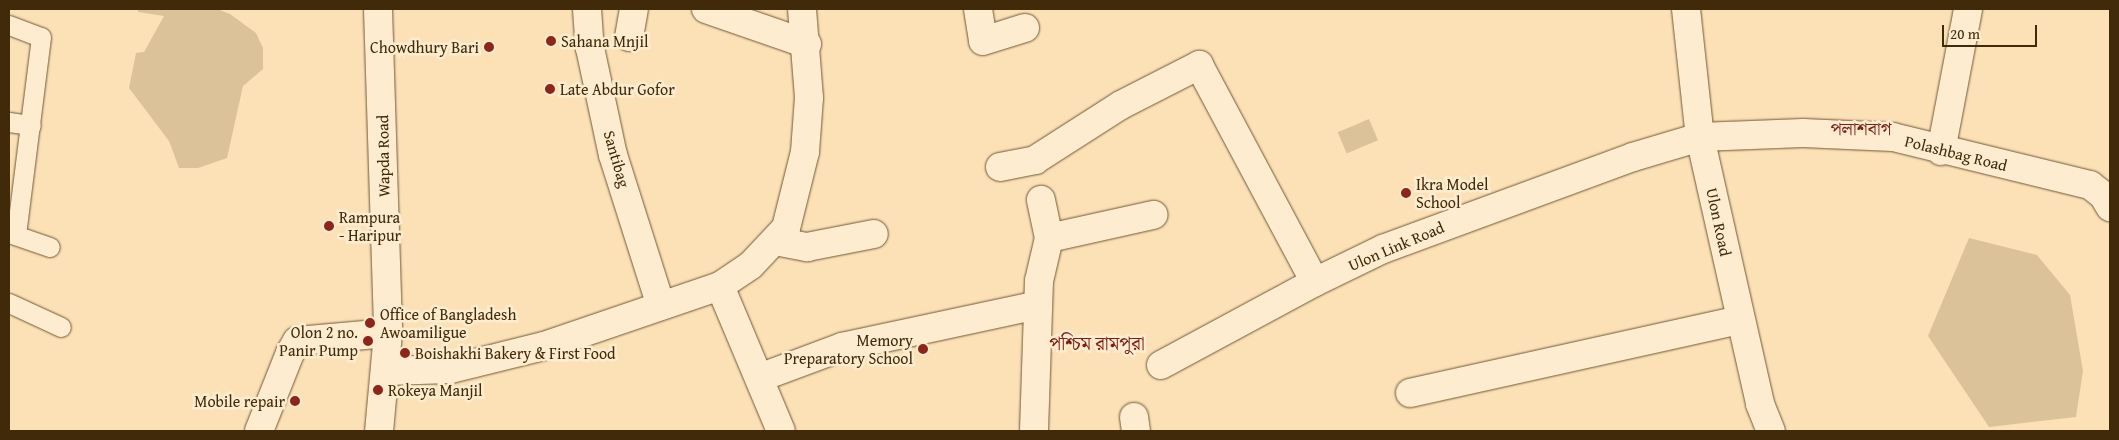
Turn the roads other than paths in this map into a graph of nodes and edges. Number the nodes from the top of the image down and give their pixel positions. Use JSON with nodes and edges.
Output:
{"nodes":[{"id":1,"x":378,"y":9,"type":"edge"},
{"id":2,"x":587,"y":9,"type":"edge"},
{"id":3,"x":634,"y":9,"type":"edge"},
{"id":4,"x":706,"y":9,"type":"edge"},
{"id":5,"x":802,"y":9,"type":"edge"},
{"id":6,"x":978,"y":9,"type":"edge"},
{"id":7,"x":1686,"y":9,"type":"edge"},
{"id":8,"x":1968,"y":9,"type":"edge"},
{"id":9,"x":9,"y":25,"type":"edge"},
{"id":10,"x":1025,"y":28,"type":"dead end"},
{"id":11,"x":629,"y":37,"type":"dead end"},
{"id":12,"x":807,"y":44,"type":"junction"},
{"id":13,"x":9,"y":122,"type":"edge"},
{"id":14,"x":30,"y":125,"type":"junction"},
{"id":15,"x":1700,"y":137,"type":"junction"},
{"id":16,"x":1940,"y":151,"type":"junction"},
{"id":17,"x":1000,"y":167,"type":"dead end"},
{"id":18,"x":1041,"y":200,"type":"dead end"},
{"id":19,"x":2110,"y":207,"type":"edge"},
{"id":20,"x":1153,"y":215,"type":"dead end"},
{"id":21,"x":12,"y":233,"type":"edge"},
{"id":22,"x":874,"y":234,"type":"dead end"},
{"id":23,"x":1049,"y":238,"type":"junction"},
{"id":24,"x":775,"y":242,"type":"junction"},
{"id":25,"x":50,"y":247,"type":"dead end"},
{"id":26,"x":1315,"y":282,"type":"junction"},
{"id":27,"x":720,"y":286,"type":"junction"},
{"id":28,"x":9,"y":303,"type":"edge"},
{"id":29,"x":1038,"y":305,"type":"junction"},
{"id":30,"x":661,"y":306,"type":"junction"},
{"id":31,"x":1740,"y":320,"type":"junction"},
{"id":32,"x":60,"y":327,"type":"dead end"},
{"id":33,"x":388,"y":333,"type":"junction"},
{"id":34,"x":1161,"y":365,"type":"dead end"},
{"id":35,"x":387,"y":372,"type":"junction"},
{"id":36,"x":759,"y":378,"type":"junction"},
{"id":37,"x":1410,"y":392,"type":"dead end"},
{"id":38,"x":259,"y":431,"type":"edge"},
{"id":39,"x":379,"y":431,"type":"edge"},
{"id":40,"x":781,"y":431,"type":"edge"},
{"id":41,"x":1034,"y":431,"type":"edge"},
{"id":42,"x":1771,"y":431,"type":"edge"}],
"edges":[{"from":1,"to":33,"type":"street","name":"Wapda Road"},
{"from":2,"to":30,"type":"street","name":"Santibag"},
{"from":3,"to":11,"type":"street"},
{"from":4,"to":12,"type":"street"},
{"from":5,"to":12,"type":"street"},
{"from":6,"to":10,"type":"street"},
{"from":7,"to":15,"type":"street","name":"Ulon Road"},
{"from":8,"to":16,"type":"street"},
{"from":9,"to":14,"type":"lane"},
{"from":12,"to":24,"type":"street"},
{"from":13,"to":14,"type":"lane"},
{"from":14,"to":21,"type":"lane"},
{"from":15,"to":16,"type":"street","name":"Polashbag Road"},
{"from":15,"to":26,"type":"street","name":"Ulon Link Road"},
{"from":15,"to":31,"type":"street","name":"Ulon Road"},
{"from":16,"to":19,"type":"street","name":"Polashbag Road"},
{"from":17,"to":26,"type":"street"},
{"from":18,"to":23,"type":"street"},
{"from":20,"to":23,"type":"street"},
{"from":21,"to":25,"type":"lane"},
{"from":22,"to":24,"type":"street"},
{"from":23,"to":29,"type":"street"},
{"from":24,"to":27,"type":"street"},
{"from":26,"to":34,"type":"street","name":"Ulon Link Road"},
{"from":27,"to":30,"type":"street"},
{"from":27,"to":36,"type":"street"},
{"from":28,"to":32,"type":"lane"},
{"from":29,"to":36,"type":"street"},
{"from":29,"to":41,"type":"street"},
{"from":30,"to":35,"type":"street"},
{"from":31,"to":37,"type":"street"},
{"from":31,"to":42,"type":"street","name":"Ulon Road"},
{"from":33,"to":35,"type":"street","name":"Wapda Road"},
{"from":33,"to":38,"type":"street"},
{"from":35,"to":39,"type":"street","name":"Wapda Road"},
{"from":36,"to":40,"type":"street"}]}
